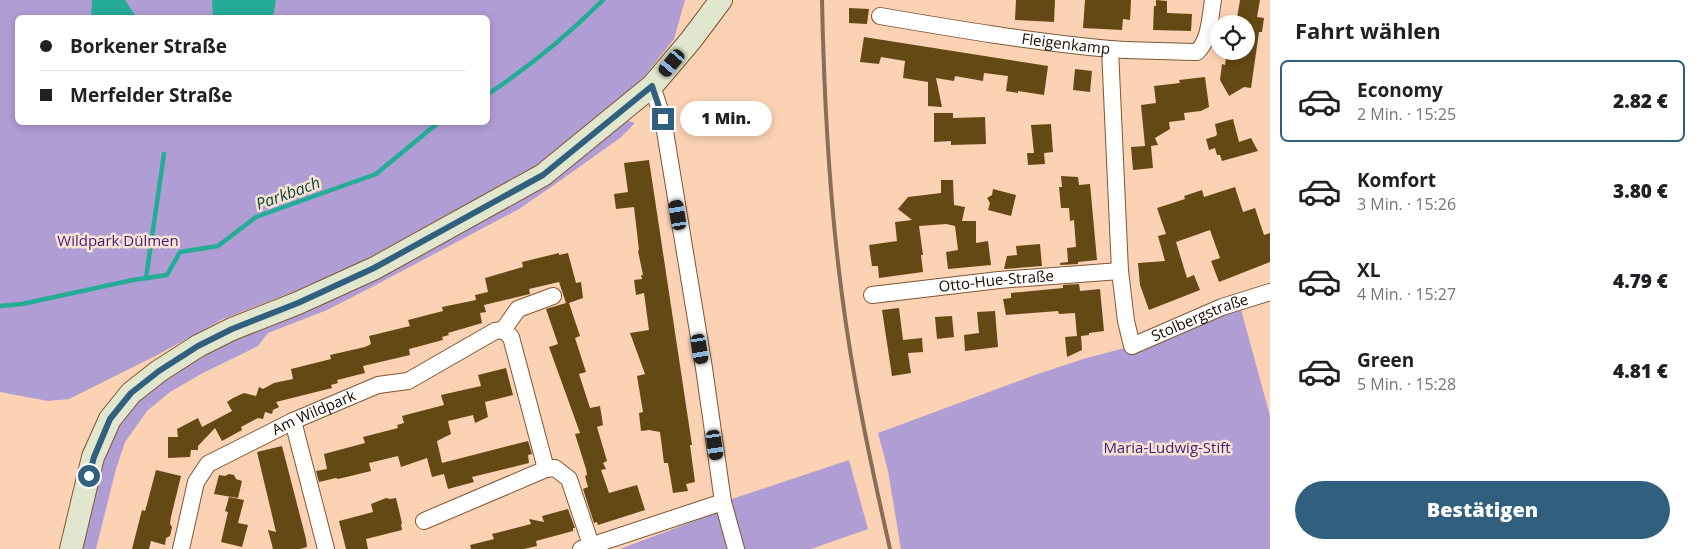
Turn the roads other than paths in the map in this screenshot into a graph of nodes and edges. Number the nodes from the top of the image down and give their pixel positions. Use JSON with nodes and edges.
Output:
{"nodes":[{"id":1,"x":721,"y":0,"type":"edge"},
{"id":2,"x":1213,"y":0,"type":"edge"},
{"id":3,"x":880,"y":16,"type":"dead end"},
{"id":4,"x":1110,"y":48,"type":"junction"},
{"id":5,"x":652,"y":86,"type":"junction"},
{"id":6,"x":1120,"y":271,"type":"junction"},
{"id":7,"x":1270,"y":292,"type":"edge"},
{"id":8,"x":872,"y":295,"type":"dead end"},
{"id":9,"x":553,"y":296,"type":"dead end"},
{"id":10,"x":503,"y":330,"type":"junction"},
{"id":11,"x":293,"y":420,"type":"junction"},
{"id":12,"x":546,"y":469,"type":"junction"},
{"id":13,"x":723,"y":502,"type":"junction"},
{"id":14,"x":424,"y":521,"type":"dead end"},
{"id":15,"x":586,"y":547,"type":"edge"},
{"id":16,"x":71,"y":549,"type":"edge"},
{"id":17,"x":180,"y":549,"type":"edge"},
{"id":18,"x":326,"y":549,"type":"edge"},
{"id":19,"x":736,"y":549,"type":"edge"}],
"edges":[{"from":1,"to":5,"type":"street"},
{"from":2,"to":4,"type":"street","name":"Fleigenkamp"},
{"from":3,"to":4,"type":"street","name":"Fleigenkamp"},
{"from":4,"to":6,"type":"street"},
{"from":5,"to":13,"type":"street"},
{"from":5,"to":16,"type":"street"},
{"from":6,"to":7,"type":"street","name":"Stolbergstraße"},
{"from":6,"to":8,"type":"street","name":"Otto-Hue-Straße"},
{"from":9,"to":10,"type":"street"},
{"from":10,"to":11,"type":"street","name":"Am Wildpark"},
{"from":10,"to":12,"type":"street"},
{"from":11,"to":17,"type":"street","name":"Am Wildpark"},
{"from":11,"to":18,"type":"street"},
{"from":12,"to":14,"type":"street"},
{"from":12,"to":15,"type":"street"},
{"from":13,"to":15,"type":"street"},
{"from":13,"to":19,"type":"street"}]}
